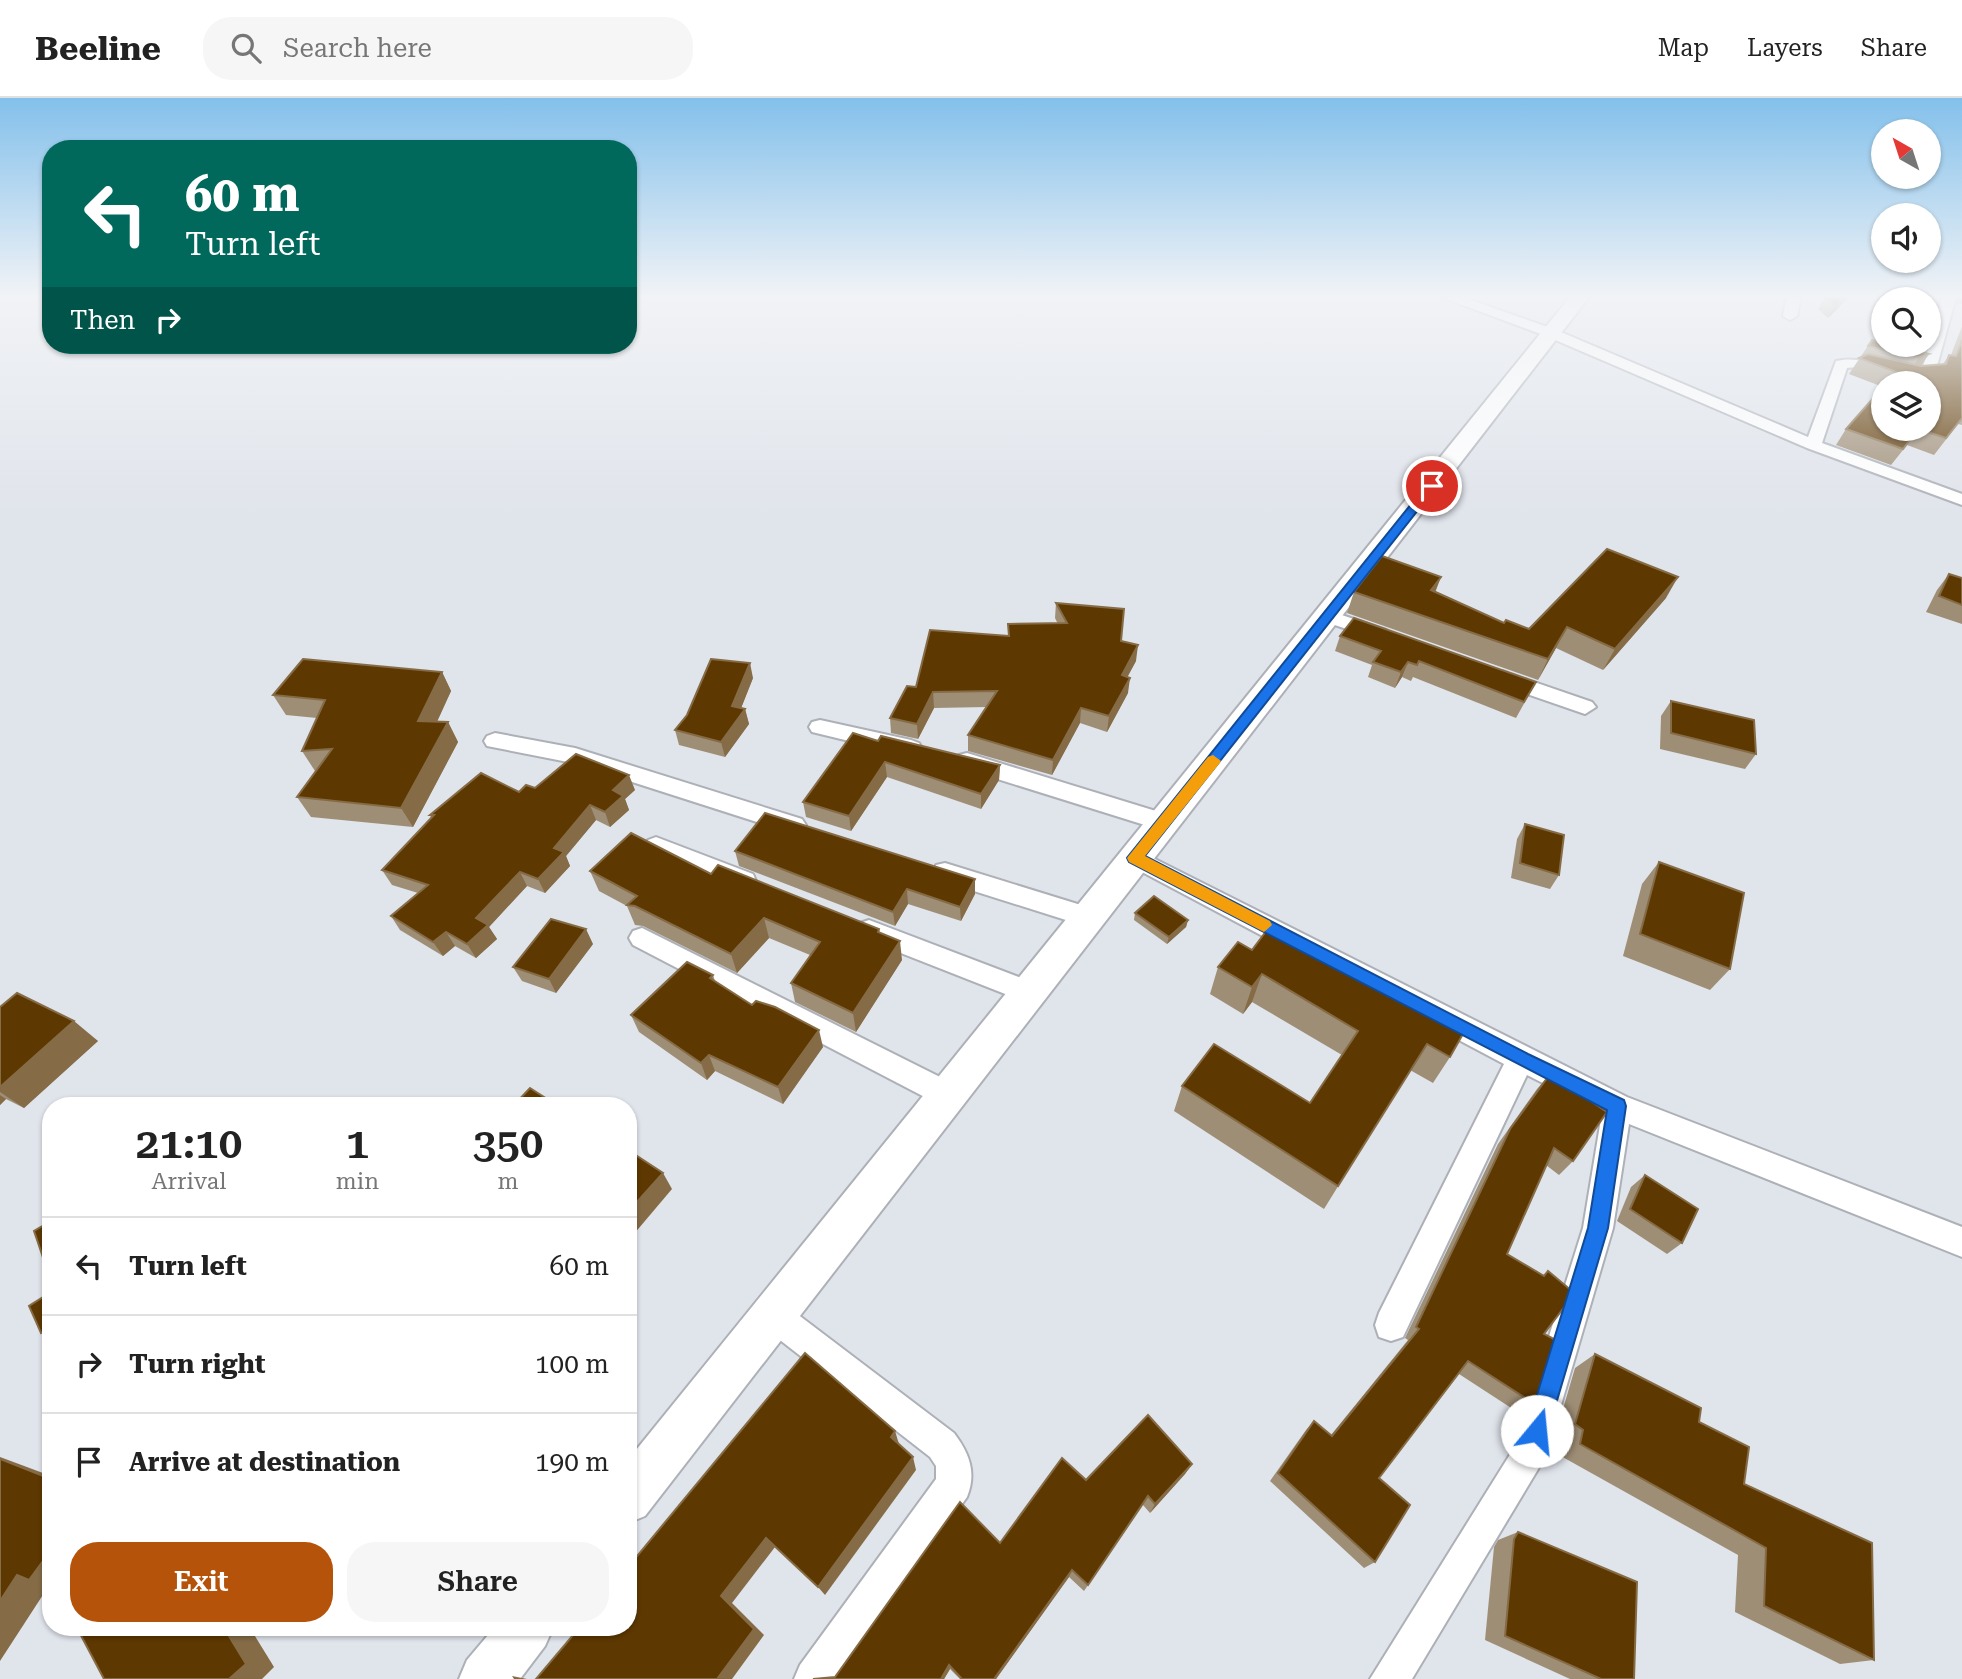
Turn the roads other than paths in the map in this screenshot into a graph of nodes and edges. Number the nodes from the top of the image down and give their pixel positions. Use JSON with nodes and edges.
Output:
{"nodes":[{"id":1,"x":1522,"y":371,"type":"edge"},
{"id":2,"x":1639,"y":371,"type":"edge"},
{"id":3,"x":1839,"y":371,"type":"edge"},
{"id":4,"x":1891,"y":371,"type":"edge"},
{"id":5,"x":1930,"y":371,"type":"edge"},
{"id":6,"x":1813,"y":445,"type":"junction"},
{"id":7,"x":1962,"y":500,"type":"edge"},
{"id":8,"x":1330,"y":617,"type":"junction"},
{"id":9,"x":1394,"y":639,"type":"edge"},
{"id":10,"x":1483,"y":671,"type":"edge"},
{"id":11,"x":1585,"y":707,"type":"dead end"},
{"id":12,"x":820,"y":727,"type":"dead end"},
{"id":13,"x":495,"y":741,"type":"dead end"},
{"id":14,"x":1164,"y":822,"type":"junction"},
{"id":15,"x":811,"y":830,"type":"edge"},
{"id":16,"x":656,"y":846,"type":"edge"},
{"id":17,"x":1135,"y":858,"type":"junction"},
{"id":18,"x":917,"y":863,"type":"edge"},
{"id":19,"x":771,"y":891,"type":"edge"},
{"id":20,"x":1088,"y":917,"type":"junction"},
{"id":21,"x":848,"y":922,"type":"edge"},
{"id":22,"x":642,"y":938,"type":"dead end"},
{"id":23,"x":1028,"y":992,"type":"junction"},
{"id":24,"x":1521,"y":1059,"type":"junction"},
{"id":25,"x":948,"y":1095,"type":"junction"},
{"id":26,"x":1617,"y":1106,"type":"junction"},
{"id":27,"x":1962,"y":1242,"type":"edge"},
{"id":28,"x":774,"y":1315,"type":"junction"},
{"id":29,"x":1391,"y":1325,"type":"dead end"},
{"id":30,"x":637,"y":1488,"type":"edge"},
{"id":31,"x":521,"y":1636,"type":"edge"},
{"id":32,"x":486,"y":1679,"type":"edge"},
{"id":33,"x":814,"y":1679,"type":"edge"},
{"id":34,"x":1390,"y":1679,"type":"edge"}],
"edges":[{"from":1,"to":8,"type":"main road"},
{"from":2,"to":6,"type":"street"},
{"from":3,"to":6,"type":"street"},
{"from":4,"to":5,"type":"street"},
{"from":6,"to":7,"type":"street"},
{"from":8,"to":9,"type":"street"},
{"from":8,"to":14,"type":"main road"},
{"from":10,"to":11,"type":"street"},
{"from":12,"to":14,"type":"street"},
{"from":13,"to":15,"type":"street"},
{"from":14,"to":17,"type":"main road"},
{"from":16,"to":19,"type":"street"},
{"from":17,"to":20,"type":"main road"},
{"from":17,"to":24,"type":"street"},
{"from":18,"to":20,"type":"street"},
{"from":20,"to":23,"type":"main road"},
{"from":21,"to":23,"type":"street"},
{"from":22,"to":25,"type":"street"},
{"from":23,"to":25,"type":"main road"},
{"from":24,"to":26,"type":"street"},
{"from":24,"to":29,"type":"street"},
{"from":25,"to":28,"type":"main road"},
{"from":26,"to":27,"type":"street"},
{"from":26,"to":34,"type":"street"},
{"from":28,"to":30,"type":"main road"},
{"from":28,"to":33,"type":"street"},
{"from":31,"to":32,"type":"main road"}]}
